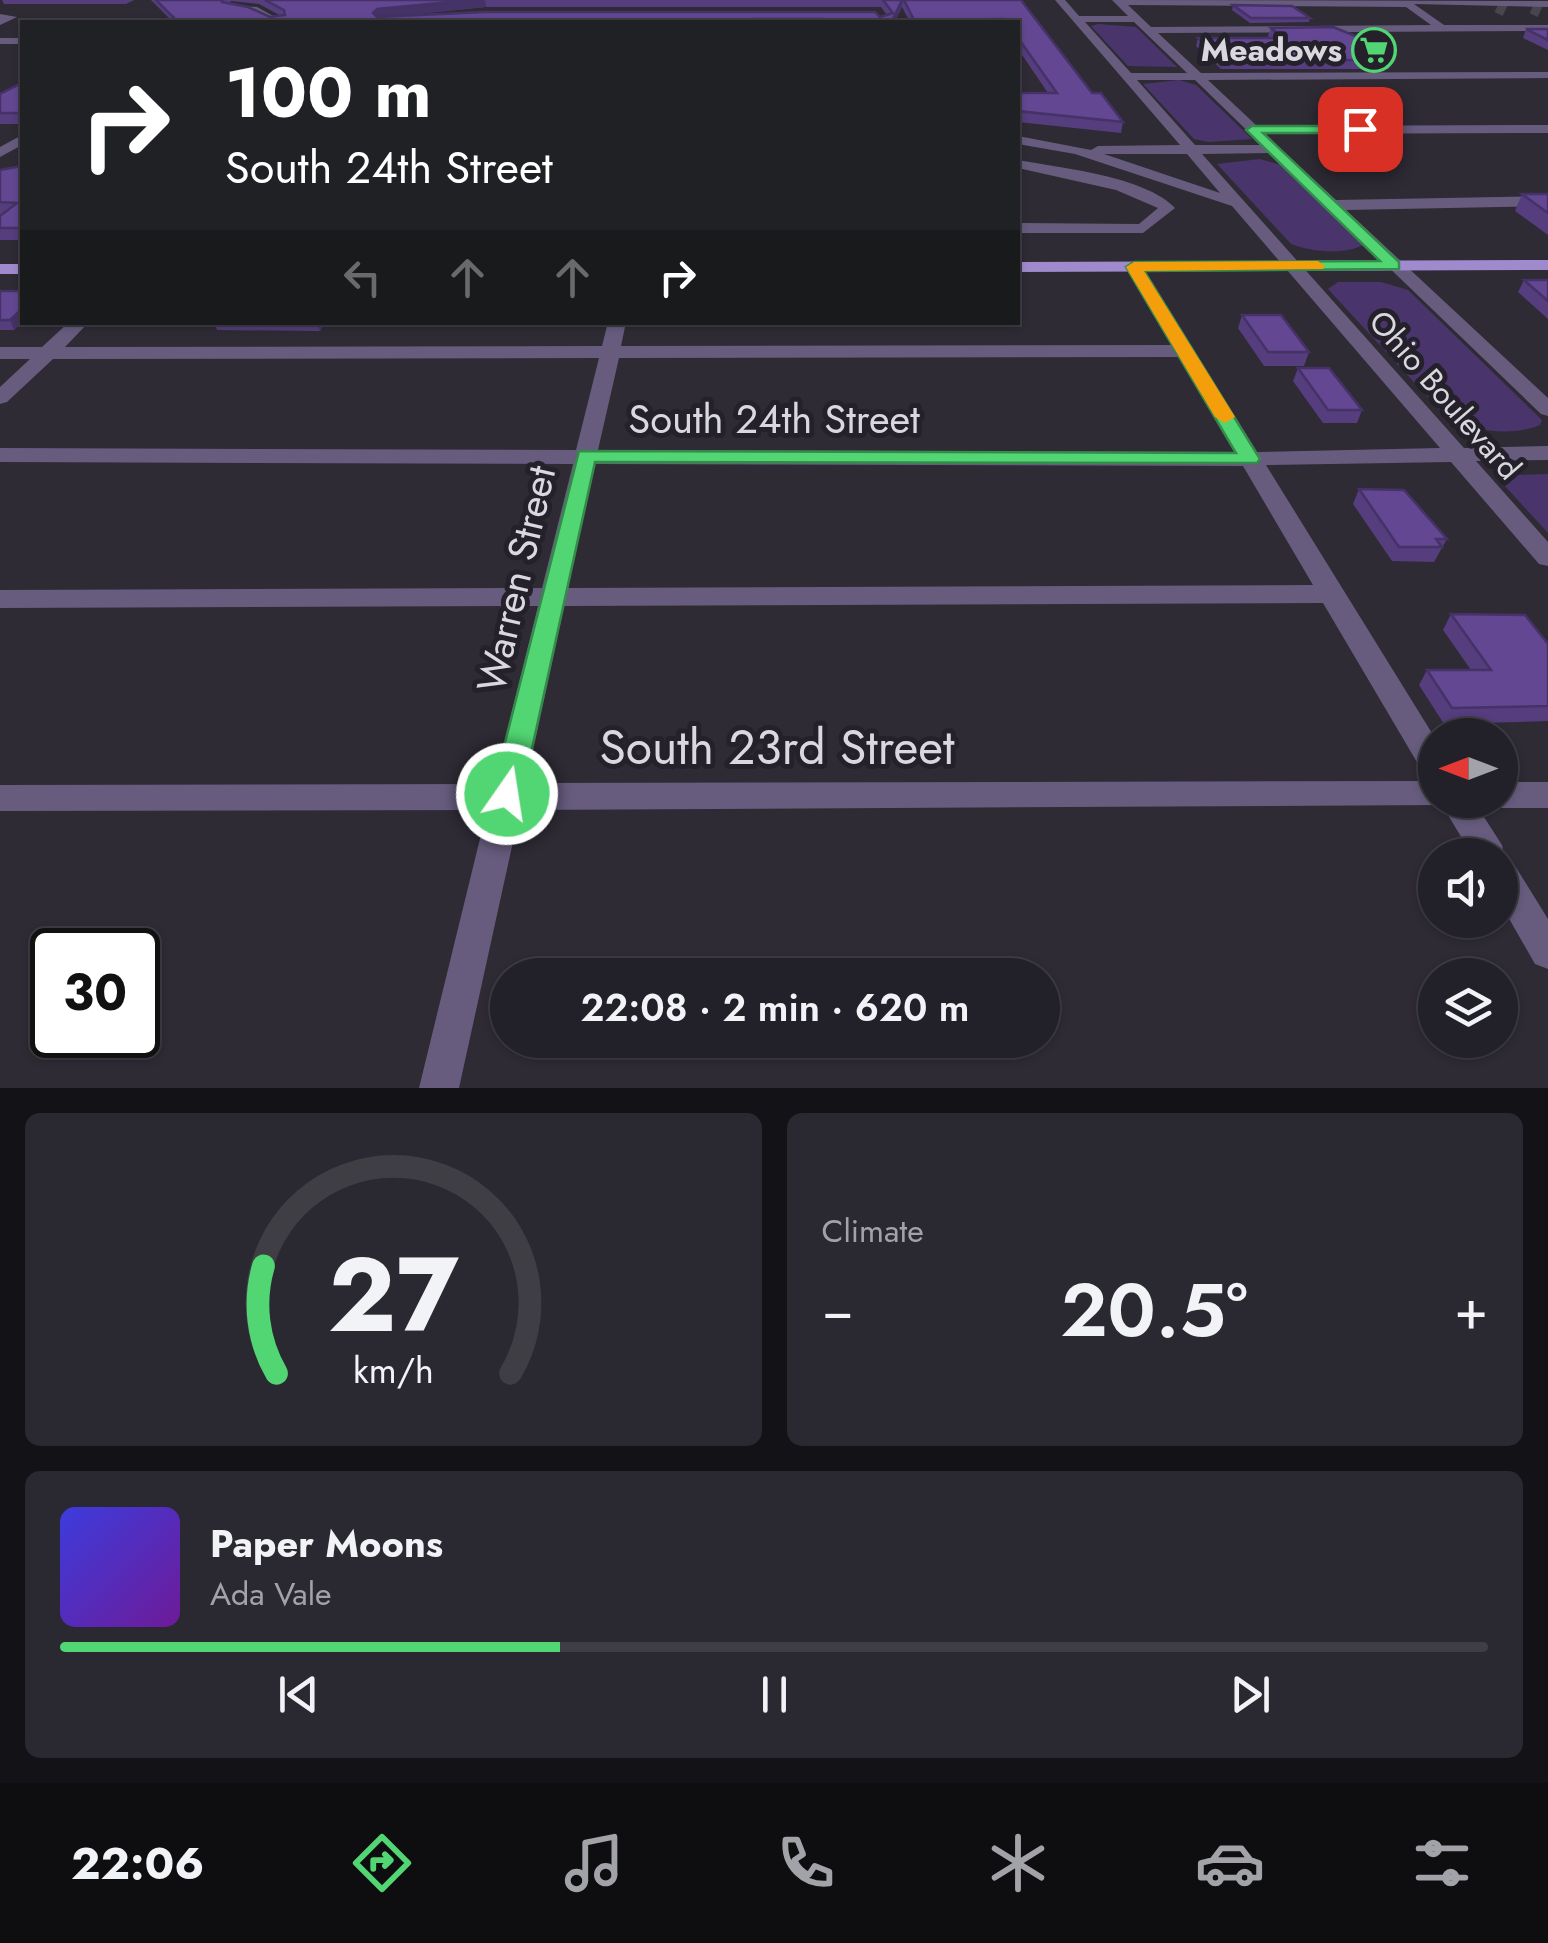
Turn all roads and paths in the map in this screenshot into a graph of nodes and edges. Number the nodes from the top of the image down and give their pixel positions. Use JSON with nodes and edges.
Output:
{"nodes":[{"id":1,"x":1060,"y":0,"type":"edge"},
{"id":2,"x":1118,"y":1,"type":"edge"},
{"id":3,"x":1208,"y":2,"type":"edge"},
{"id":4,"x":1408,"y":4,"type":"edge"},
{"id":5,"x":1439,"y":4,"type":"junction"},
{"id":6,"x":231,"y":8,"type":"edge"},
{"id":7,"x":1525,"y":10,"type":"edge"},
{"id":8,"x":1237,"y":16,"type":"edge"},
{"id":9,"x":1308,"y":16,"type":"edge"},
{"id":10,"x":1347,"y":16,"type":"dead end"},
{"id":11,"x":1204,"y":17,"type":"dead end"},
{"id":12,"x":1384,"y":17,"type":"dead end"},
{"id":13,"x":1076,"y":19,"type":"junction"},
{"id":14,"x":1138,"y":19,"type":"junction"},
{"id":15,"x":275,"y":20,"type":"edge"},
{"id":16,"x":1367,"y":28,"type":"junction"},
{"id":17,"x":1404,"y":28,"type":"junction"},
{"id":18,"x":1442,"y":28,"type":"junction"},
{"id":19,"x":1481,"y":28,"type":"junction"},
{"id":20,"x":1520,"y":28,"type":"junction"},
{"id":21,"x":1327,"y":29,"type":"junction"},
{"id":22,"x":1149,"y":30,"type":"junction"},
{"id":23,"x":1185,"y":30,"type":"junction"},
{"id":24,"x":1222,"y":30,"type":"junction"},
{"id":25,"x":1257,"y":30,"type":"junction"},
{"id":26,"x":1548,"y":75,"type":"edge"},
{"id":27,"x":1194,"y":76,"type":"junction"},
{"id":28,"x":1126,"y":77,"type":"junction"},
{"id":29,"x":1548,"y":129,"type":"edge"},
{"id":30,"x":1252,"y":130,"type":"junction"},
{"id":31,"x":1020,"y":140,"type":"edge"},
{"id":32,"x":1272,"y":149,"type":"junction"},
{"id":33,"x":1078,"y":150,"type":"junction"},
{"id":34,"x":1190,"y":150,"type":"junction"},
{"id":35,"x":1020,"y":164,"type":"edge"},
{"id":36,"x":1141,"y":171,"type":"junction"},
{"id":37,"x":1113,"y":185,"type":"junction"},
{"id":38,"x":1548,"y":200,"type":"edge"},
{"id":39,"x":1237,"y":204,"type":"junction"},
{"id":40,"x":1330,"y":205,"type":"junction"},
{"id":41,"x":1020,"y":228,"type":"edge"},
{"id":42,"x":1548,"y":265,"type":"edge"},
{"id":43,"x":1292,"y":266,"type":"junction"},
{"id":44,"x":1394,"y":266,"type":"junction"},
{"id":45,"x":1020,"y":267,"type":"edge"},
{"id":46,"x":1134,"y":267,"type":"junction"},
{"id":47,"x":77,"y":325,"type":"edge"},
{"id":48,"x":617,"y":325,"type":"edge"},
{"id":49,"x":1184,"y":351,"type":"junction"},
{"id":50,"x":0,"y":353,"type":"edge"},
{"id":51,"x":48,"y":353,"type":"junction"},
{"id":52,"x":610,"y":353,"type":"junction"},
{"id":53,"x":0,"y":398,"type":"edge"},
{"id":54,"x":1548,"y":410,"type":"edge"},
{"id":55,"x":1456,"y":454,"type":"junction"},
{"id":56,"x":1548,"y":454,"type":"edge"},
{"id":57,"x":0,"y":455,"type":"edge"},
{"id":58,"x":586,"y":456,"type":"junction"},
{"id":59,"x":1250,"y":459,"type":"junction"},
{"id":60,"x":1548,"y":558,"type":"edge"},
{"id":61,"x":1331,"y":594,"type":"junction"},
{"id":62,"x":552,"y":598,"type":"junction"},
{"id":63,"x":0,"y":599,"type":"edge"},
{"id":64,"x":1418,"y":737,"type":"edge"},
{"id":65,"x":507,"y":794,"type":"junction"},
{"id":66,"x":1418,"y":794,"type":"edge"},
{"id":67,"x":1518,"y":795,"type":"edge"},
{"id":68,"x":1548,"y":795,"type":"edge"},
{"id":69,"x":0,"y":798,"type":"edge"},
{"id":70,"x":1518,"y":902,"type":"edge"},
{"id":71,"x":1548,"y":952,"type":"edge"},
{"id":72,"x":439,"y":1088,"type":"edge"}],
"edges":[{"from":1,"to":13,"type":"street","name":"Ohio Boulevard"},
{"from":2,"to":3,"type":"street"},
{"from":2,"to":14,"type":"street","name":"Ohio Boulevard"},
{"from":3,"to":4,"type":"street"},
{"from":4,"to":5,"type":"street"},
{"from":4,"to":18,"type":"street"},
{"from":4,"to":23,"type":"street"},
{"from":5,"to":7,"type":"street"},
{"from":5,"to":19,"type":"street"},
{"from":6,"to":15,"type":"street"},
{"from":7,"to":20,"type":"street"},
{"from":7,"to":20,"type":"street"},
{"from":8,"to":25,"type":"street"},
{"from":9,"to":21,"type":"street"},
{"from":10,"to":16,"type":"street"},
{"from":11,"to":24,"type":"street"},
{"from":12,"to":17,"type":"street"},
{"from":13,"to":14,"type":"street"},
{"from":13,"to":28,"type":"street","name":"Ohio Boulevard"},
{"from":14,"to":22,"type":"street","name":"Ohio Boulevard"},
{"from":16,"to":17,"type":"street"},
{"from":16,"to":21,"type":"street"},
{"from":17,"to":18,"type":"street"},
{"from":18,"to":19,"type":"street"},
{"from":19,"to":20,"type":"street"},
{"from":21,"to":25,"type":"street"},
{"from":22,"to":23,"type":"street"},
{"from":22,"to":27,"type":"street","name":"Ohio Boulevard"},
{"from":23,"to":24,"type":"street"},
{"from":24,"to":25,"type":"street"},
{"from":26,"to":27,"type":"street"},
{"from":27,"to":28,"type":"street"},
{"from":27,"to":30,"type":"street","name":"Ohio Boulevard"},
{"from":28,"to":34,"type":"street","name":"Ohio Boulevard"},
{"from":29,"to":30,"type":"street"},
{"from":30,"to":32,"type":"street","name":"Ohio Boulevard"},
{"from":31,"to":33,"type":"street"},
{"from":32,"to":34,"type":"street"},
{"from":32,"to":40,"type":"street","name":"Ohio Boulevard"},
{"from":33,"to":34,"type":"street"},
{"from":33,"to":36,"type":"street"},
{"from":34,"to":39,"type":"street","name":"Ohio Boulevard"},
{"from":35,"to":37,"type":"street"},
{"from":36,"to":37,"type":"street"},
{"from":36,"to":39,"type":"street"},
{"from":37,"to":41,"type":"street"},
{"from":38,"to":40,"type":"street"},
{"from":39,"to":43,"type":"street","name":"Ohio Boulevard"},
{"from":40,"to":44,"type":"street","name":"Ohio Boulevard"},
{"from":42,"to":44,"type":"main road"},
{"from":43,"to":44,"type":"main road"},
{"from":43,"to":46,"type":"main road"},
{"from":43,"to":55,"type":"street","name":"Ohio Boulevard"},
{"from":44,"to":54,"type":"street","name":"Ohio Boulevard"},
{"from":45,"to":46,"type":"main road"},
{"from":46,"to":49,"type":"street"},
{"from":47,"to":51,"type":"street"},
{"from":48,"to":52,"type":"street","name":"Warren Street"},
{"from":49,"to":52,"type":"street"},
{"from":49,"to":59,"type":"street"},
{"from":50,"to":51,"type":"street"},
{"from":51,"to":52,"type":"street"},
{"from":51,"to":53,"type":"street"},
{"from":52,"to":58,"type":"street","name":"Warren Street"},
{"from":55,"to":56,"type":"street","name":"South 24th Street"},
{"from":55,"to":59,"type":"street","name":"South 24th Street"},
{"from":55,"to":60,"type":"street","name":"Ohio Boulevard"},
{"from":57,"to":58,"type":"street","name":"South 24th Street"},
{"from":58,"to":59,"type":"street","name":"South 24th Street"},
{"from":58,"to":62,"type":"street","name":"Warren Street"},
{"from":59,"to":61,"type":"street"},
{"from":61,"to":62,"type":"street"},
{"from":61,"to":64,"type":"street"},
{"from":62,"to":63,"type":"street"},
{"from":62,"to":65,"type":"street","name":"Warren Street"},
{"from":65,"to":66,"type":"street","name":"South 23rd Street"},
{"from":65,"to":69,"type":"street","name":"South 23rd Street"},
{"from":65,"to":72,"type":"street","name":"Warren Street"},
{"from":67,"to":68,"type":"street"},
{"from":70,"to":71,"type":"street"}]}
